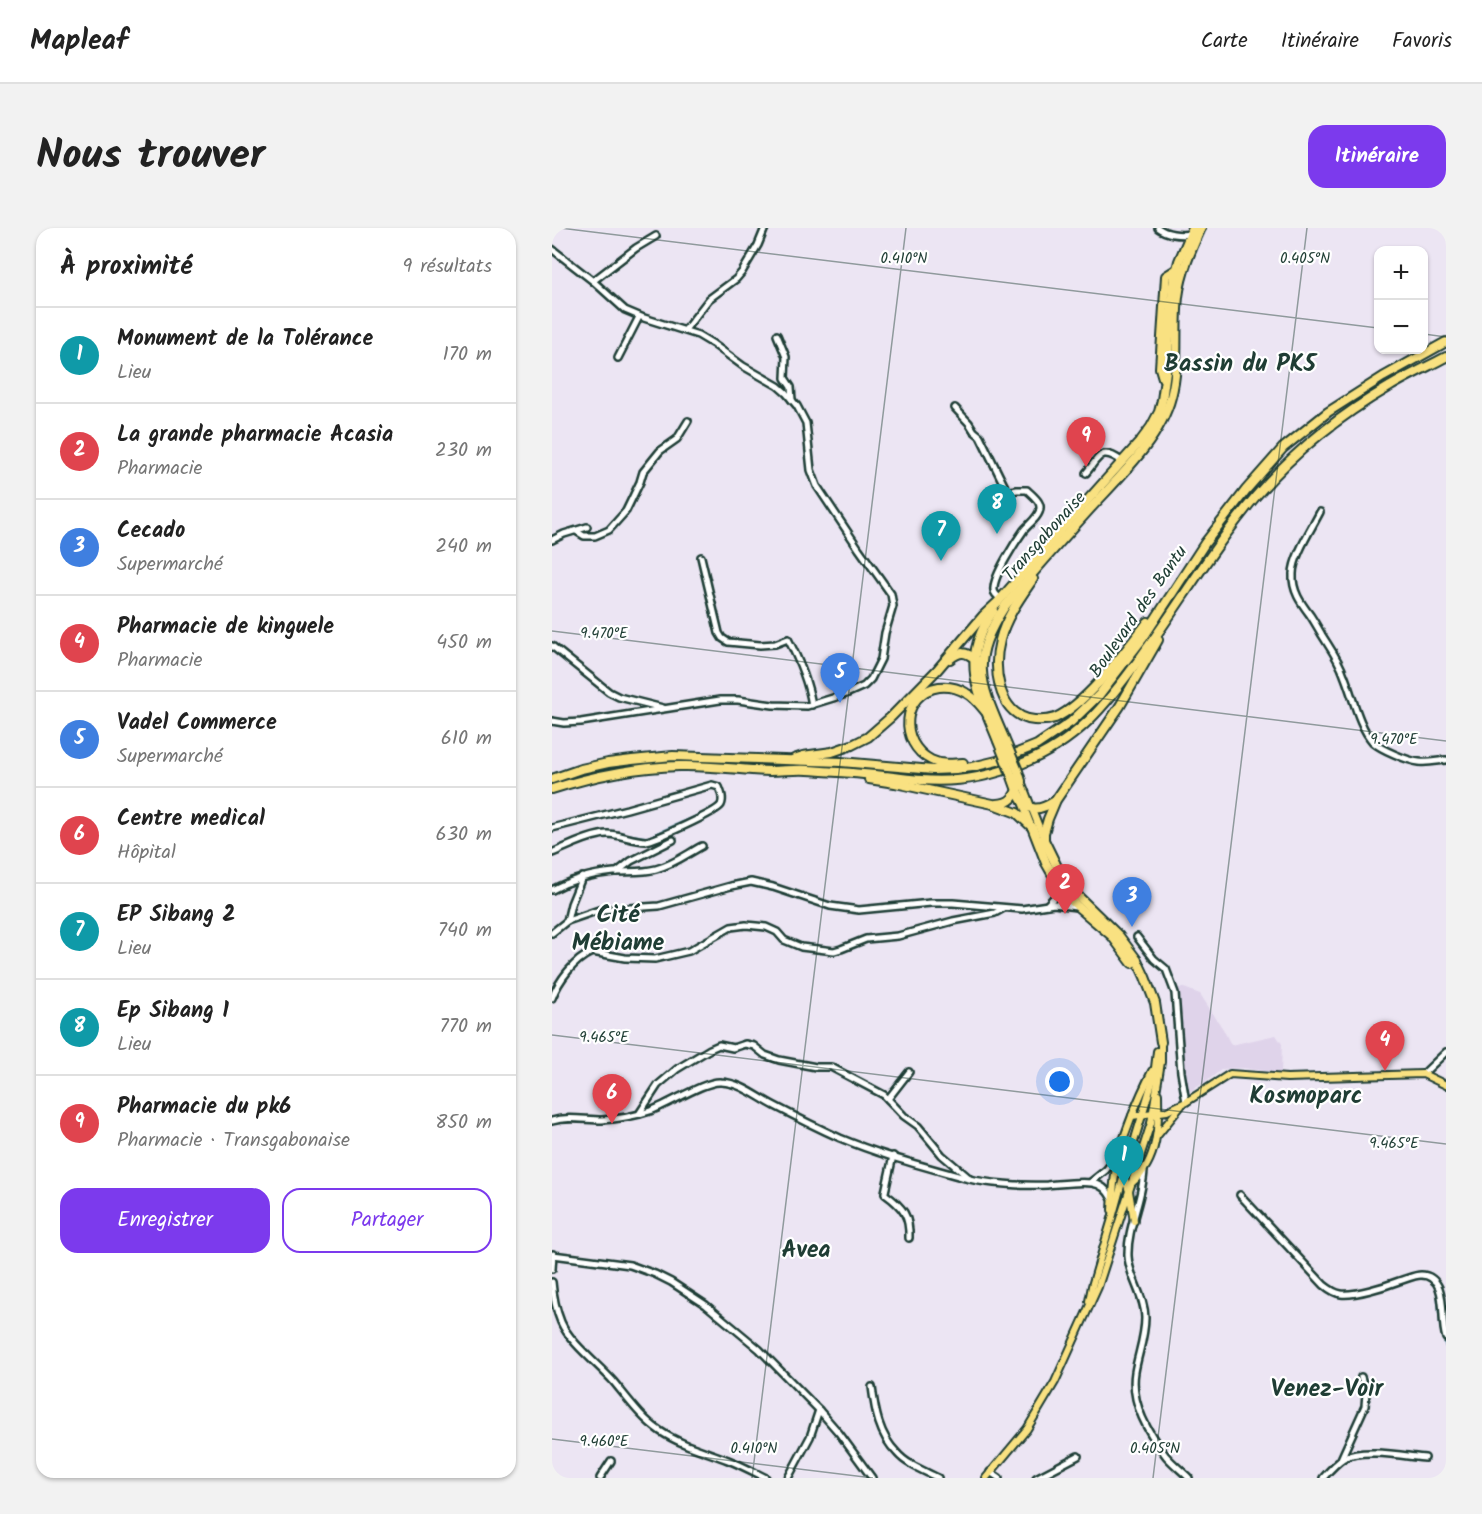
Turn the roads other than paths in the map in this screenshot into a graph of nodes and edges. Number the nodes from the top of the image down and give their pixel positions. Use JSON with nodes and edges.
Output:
{"nodes":[{"id":1,"x":765,"y":228,"type":"edge"},
{"id":2,"x":1158,"y":228,"type":"edge"},
{"id":3,"x":1201,"y":228,"type":"edge"},
{"id":4,"x":1192,"y":231,"type":"edge"},
{"id":5,"x":656,"y":236,"type":"dead end"},
{"id":6,"x":552,"y":249,"type":"edge"},
{"id":7,"x":593,"y":281,"type":"junction"},
{"id":8,"x":639,"y":317,"type":"junction"},
{"id":9,"x":685,"y":330,"type":"junction"},
{"id":10,"x":777,"y":335,"type":"dead end"},
{"id":11,"x":1446,"y":342,"type":"edge"},
{"id":12,"x":1446,"y":357,"type":"edge"},
{"id":13,"x":618,"y":358,"type":"dead end"},
{"id":14,"x":792,"y":400,"type":"junction"},
{"id":15,"x":956,"y":408,"type":"dead end"},
{"id":16,"x":688,"y":421,"type":"dead end"},
{"id":17,"x":1123,"y":462,"type":"junction"},
{"id":18,"x":1086,"y":473,"type":"dead end"},
{"id":19,"x":1320,"y":512,"type":"dead end"},
{"id":20,"x":587,"y":527,"type":"dead end"},
{"id":21,"x":576,"y":531,"type":"junction"},
{"id":22,"x":552,"y":540,"type":"edge"},
{"id":23,"x":700,"y":557,"type":"dead end"},
{"id":24,"x":1042,"y":562,"type":"junction"},
{"id":25,"x":1000,"y":600,"type":"junction"},
{"id":26,"x":1167,"y":601,"type":"junction"},
{"id":27,"x":1165,"y":625,"type":"junction"},
{"id":28,"x":552,"y":646,"type":"edge"},
{"id":29,"x":975,"y":659,"type":"junction"},
{"id":30,"x":937,"y":670,"type":"junction"},
{"id":31,"x":986,"y":695,"type":"junction"},
{"id":32,"x":812,"y":705,"type":"junction"},
{"id":33,"x":665,"y":708,"type":"junction"},
{"id":34,"x":986,"y":712,"type":"junction"},
{"id":35,"x":552,"y":721,"type":"edge"},
{"id":36,"x":1001,"y":739,"type":"junction"},
{"id":37,"x":1446,"y":760,"type":"edge"},
{"id":38,"x":791,"y":761,"type":"junction"},
{"id":39,"x":997,"y":761,"type":"junction"},
{"id":40,"x":814,"y":771,"type":"junction"},
{"id":41,"x":1014,"y":772,"type":"junction"},
{"id":42,"x":552,"y":779,"type":"edge"},
{"id":43,"x":1021,"y":781,"type":"junction"},
{"id":44,"x":552,"y":789,"type":"edge"},
{"id":45,"x":1017,"y":790,"type":"junction"},
{"id":46,"x":1056,"y":800,"type":"junction"},
{"id":47,"x":1022,"y":802,"type":"junction"},
{"id":48,"x":993,"y":804,"type":"junction"},
{"id":49,"x":1032,"y":808,"type":"junction"},
{"id":50,"x":1032,"y":827,"type":"junction"},
{"id":51,"x":552,"y":828,"type":"edge"},
{"id":52,"x":673,"y":840,"type":"dead end"},
{"id":53,"x":1044,"y":840,"type":"junction"},
{"id":54,"x":702,"y":846,"type":"dead end"},
{"id":55,"x":552,"y":853,"type":"edge"},
{"id":56,"x":617,"y":872,"type":"junction"},
{"id":57,"x":582,"y":877,"type":"junction"},
{"id":58,"x":1065,"y":889,"type":"junction"},
{"id":59,"x":552,"y":890,"type":"edge"},
{"id":60,"x":1047,"y":905,"type":"junction"},
{"id":61,"x":1078,"y":907,"type":"junction"},
{"id":62,"x":1004,"y":908,"type":"junction"},
{"id":63,"x":567,"y":921,"type":"junction"},
{"id":64,"x":552,"y":933,"type":"edge"},
{"id":65,"x":1137,"y":937,"type":"dead end"},
{"id":66,"x":552,"y":998,"type":"edge"},
{"id":67,"x":1159,"y":1042,"type":"junction"},
{"id":68,"x":1446,"y":1052,"type":"edge"},
{"id":69,"x":1157,"y":1063,"type":"junction"},
{"id":70,"x":909,"y":1072,"type":"dead end"},
{"id":71,"x":1423,"y":1074,"type":"junction"},
{"id":72,"x":1446,"y":1084,"type":"edge"},
{"id":73,"x":888,"y":1099,"type":"junction"},
{"id":74,"x":1185,"y":1103,"type":"junction"},
{"id":75,"x":1143,"y":1113,"type":"junction"},
{"id":76,"x":1156,"y":1113,"type":"junction"},
{"id":77,"x":639,"y":1114,"type":"junction"},
{"id":78,"x":1132,"y":1116,"type":"junction"},
{"id":79,"x":552,"y":1121,"type":"edge"},
{"id":80,"x":1156,"y":1138,"type":"junction"},
{"id":81,"x":1119,"y":1154,"type":"junction"},
{"id":82,"x":893,"y":1156,"type":"junction"},
{"id":83,"x":1117,"y":1162,"type":"junction"},
{"id":84,"x":1144,"y":1169,"type":"junction"},
{"id":85,"x":1124,"y":1175,"type":"junction"},
{"id":86,"x":971,"y":1179,"type":"junction"},
{"id":87,"x":1091,"y":1182,"type":"junction"},
{"id":88,"x":1129,"y":1186,"type":"junction"},
{"id":89,"x":1240,"y":1195,"type":"dead end"},
{"id":90,"x":1112,"y":1199,"type":"junction"},
{"id":91,"x":1134,"y":1221,"type":"junction"},
{"id":92,"x":1111,"y":1222,"type":"junction"},
{"id":93,"x":909,"y":1238,"type":"dead end"},
{"id":94,"x":552,"y":1254,"type":"edge"},
{"id":95,"x":552,"y":1269,"type":"edge"},
{"id":96,"x":552,"y":1282,"type":"edge"},
{"id":97,"x":1087,"y":1310,"type":"junction"},
{"id":98,"x":1446,"y":1338,"type":"edge"},
{"id":99,"x":1361,"y":1377,"type":"dead end"},
{"id":100,"x":872,"y":1387,"type":"dead end"},
{"id":101,"x":819,"y":1410,"type":"junction"},
{"id":102,"x":1078,"y":1456,"type":"dead end"},
{"id":103,"x":1425,"y":1458,"type":"dead end"},
{"id":104,"x":611,"y":1461,"type":"dead end"},
{"id":105,"x":1340,"y":1461,"type":"junction"},
{"id":106,"x":988,"y":1475,"type":"edge"},
{"id":107,"x":600,"y":1478,"type":"edge"},
{"id":108,"x":766,"y":1478,"type":"edge"},
{"id":109,"x":788,"y":1478,"type":"edge"},
{"id":110,"x":872,"y":1478,"type":"edge"},
{"id":111,"x":938,"y":1478,"type":"edge"},
{"id":112,"x":999,"y":1478,"type":"edge"},
{"id":113,"x":1036,"y":1478,"type":"edge"},
{"id":114,"x":1190,"y":1478,"type":"edge"},
{"id":115,"x":1323,"y":1478,"type":"edge"}],
"edges":[{"from":1,"to":9,"type":"street"},
{"from":2,"to":4,"type":"street"},
{"from":3,"to":24,"type":"highway","name":"Transgabonaise"},
{"from":4,"to":17,"type":"highway","name":"Transgabonaise"},
{"from":5,"to":7,"type":"street"},
{"from":6,"to":7,"type":"street"},
{"from":7,"to":8,"type":"street"},
{"from":8,"to":9,"type":"street"},
{"from":8,"to":13,"type":"street"},
{"from":9,"to":14,"type":"street"},
{"from":10,"to":14,"type":"street"},
{"from":11,"to":26,"type":"highway","name":"Boulevard des Bantu"},
{"from":12,"to":27,"type":"highway","name":"Boulevard des Bantu"},
{"from":14,"to":32,"type":"street"},
{"from":15,"to":25,"type":"street"},
{"from":16,"to":21,"type":"street"},
{"from":17,"to":18,"type":"street"},
{"from":17,"to":25,"type":"highway","name":"Transgabonaise"},
{"from":19,"to":37,"type":"street"},
{"from":20,"to":21,"type":"street"},
{"from":21,"to":22,"type":"street"},
{"from":23,"to":32,"type":"street"},
{"from":24,"to":26,"type":"highway"},
{"from":24,"to":31,"type":"highway","name":"Transgabonaise"},
{"from":25,"to":29,"type":"highway","name":"Transgabonaise"},
{"from":25,"to":30,"type":"highway"},
{"from":26,"to":39,"type":"highway","name":"Boulevard des Bantu"},
{"from":27,"to":40,"type":"highway","name":"Boulevard des Bantu"},
{"from":27,"to":46,"type":"highway"},
{"from":28,"to":33,"type":"street"},
{"from":29,"to":30,"type":"highway"},
{"from":29,"to":31,"type":"highway"},
{"from":29,"to":34,"type":"highway","name":"Transgabonaise"},
{"from":30,"to":38,"type":"highway"},
{"from":31,"to":36,"type":"highway","name":"Transgabonaise"},
{"from":32,"to":33,"type":"street"},
{"from":33,"to":35,"type":"street"},
{"from":34,"to":36,"type":"highway","name":"Transgabonaise"},
{"from":34,"to":39,"type":"highway"},
{"from":36,"to":41,"type":"highway","bridge":true},
{"from":38,"to":39,"type":"highway","name":"Boulevard des Bantu"},
{"from":38,"to":42,"type":"highway","name":"Boulevard des Bantu"},
{"from":40,"to":44,"type":"highway","name":"Boulevard des Bantu"},
{"from":40,"to":48,"type":"highway"},
{"from":41,"to":43,"type":"highway"},
{"from":41,"to":45,"type":"highway"},
{"from":43,"to":45,"type":"highway"},
{"from":43,"to":49,"type":"main road"},
{"from":45,"to":47,"type":"highway"},
{"from":45,"to":48,"type":"highway"},
{"from":46,"to":49,"type":"highway"},
{"from":46,"to":53,"type":"highway"},
{"from":47,"to":49,"type":"highway"},
{"from":47,"to":50,"type":"main road"},
{"from":48,"to":50,"type":"highway"},
{"from":49,"to":53,"type":"main road"},
{"from":50,"to":58,"type":"highway"},
{"from":51,"to":55,"type":"street"},
{"from":52,"to":56,"type":"street"},
{"from":53,"to":58,"type":"highway"},
{"from":54,"to":56,"type":"street"},
{"from":56,"to":57,"type":"street"},
{"from":57,"to":59,"type":"street"},
{"from":57,"to":63,"type":"street"},
{"from":58,"to":60,"type":"street"},
{"from":58,"to":61,"type":"highway"},
{"from":58,"to":67,"type":"highway"},
{"from":60,"to":61,"type":"street"},
{"from":60,"to":62,"type":"street"},
{"from":61,"to":67,"type":"highway"},
{"from":62,"to":63,"type":"street"},
{"from":62,"to":66,"type":"street"},
{"from":63,"to":64,"type":"street"},
{"from":65,"to":74,"type":"street"},
{"from":67,"to":69,"type":"main road"},
{"from":67,"to":76,"type":"main road"},
{"from":68,"to":71,"type":"street"},
{"from":69,"to":75,"type":"main road"},
{"from":69,"to":78,"type":"main road"},
{"from":70,"to":73,"type":"street"},
{"from":71,"to":72,"type":"main road"},
{"from":71,"to":74,"type":"main road"},
{"from":73,"to":77,"type":"street"},
{"from":73,"to":86,"type":"street"},
{"from":74,"to":76,"type":"main road"},
{"from":74,"to":80,"type":"main road"},
{"from":75,"to":76,"type":"main road"},
{"from":75,"to":78,"type":"main road"},
{"from":75,"to":85,"type":"main road"},
{"from":76,"to":80,"type":"main road"},
{"from":76,"to":88,"type":"main road"},
{"from":77,"to":79,"type":"street"},
{"from":77,"to":82,"type":"street"},
{"from":78,"to":81,"type":"main road"},
{"from":80,"to":84,"type":"main road"},
{"from":81,"to":83,"type":"main road"},
{"from":81,"to":87,"type":"street"},
{"from":82,"to":86,"type":"street"},
{"from":82,"to":93,"type":"street"},
{"from":83,"to":85,"type":"main road"},
{"from":83,"to":90,"type":"main road"},
{"from":84,"to":88,"type":"main road"},
{"from":84,"to":91,"type":"street"},
{"from":85,"to":88,"type":"main road"},
{"from":85,"to":92,"type":"main road"},
{"from":86,"to":87,"type":"street"},
{"from":87,"to":90,"type":"street"},
{"from":88,"to":91,"type":"main road"},
{"from":88,"to":97,"type":"main road"},
{"from":89,"to":98,"type":"street"},
{"from":90,"to":92,"type":"main road"},
{"from":91,"to":114,"type":"street"},
{"from":92,"to":97,"type":"main road"},
{"from":94,"to":95,"type":"street"},
{"from":94,"to":101,"type":"street"},
{"from":96,"to":108,"type":"street"},
{"from":97,"to":106,"type":"main road"},
{"from":99,"to":105,"type":"street"},
{"from":100,"to":111,"type":"street"},
{"from":101,"to":109,"type":"street"},
{"from":101,"to":110,"type":"street"},
{"from":102,"to":113,"type":"street"},
{"from":103,"to":105,"type":"street"},
{"from":104,"to":107,"type":"street"},
{"from":105,"to":115,"type":"street"},
{"from":106,"to":112,"type":"street"}]}
